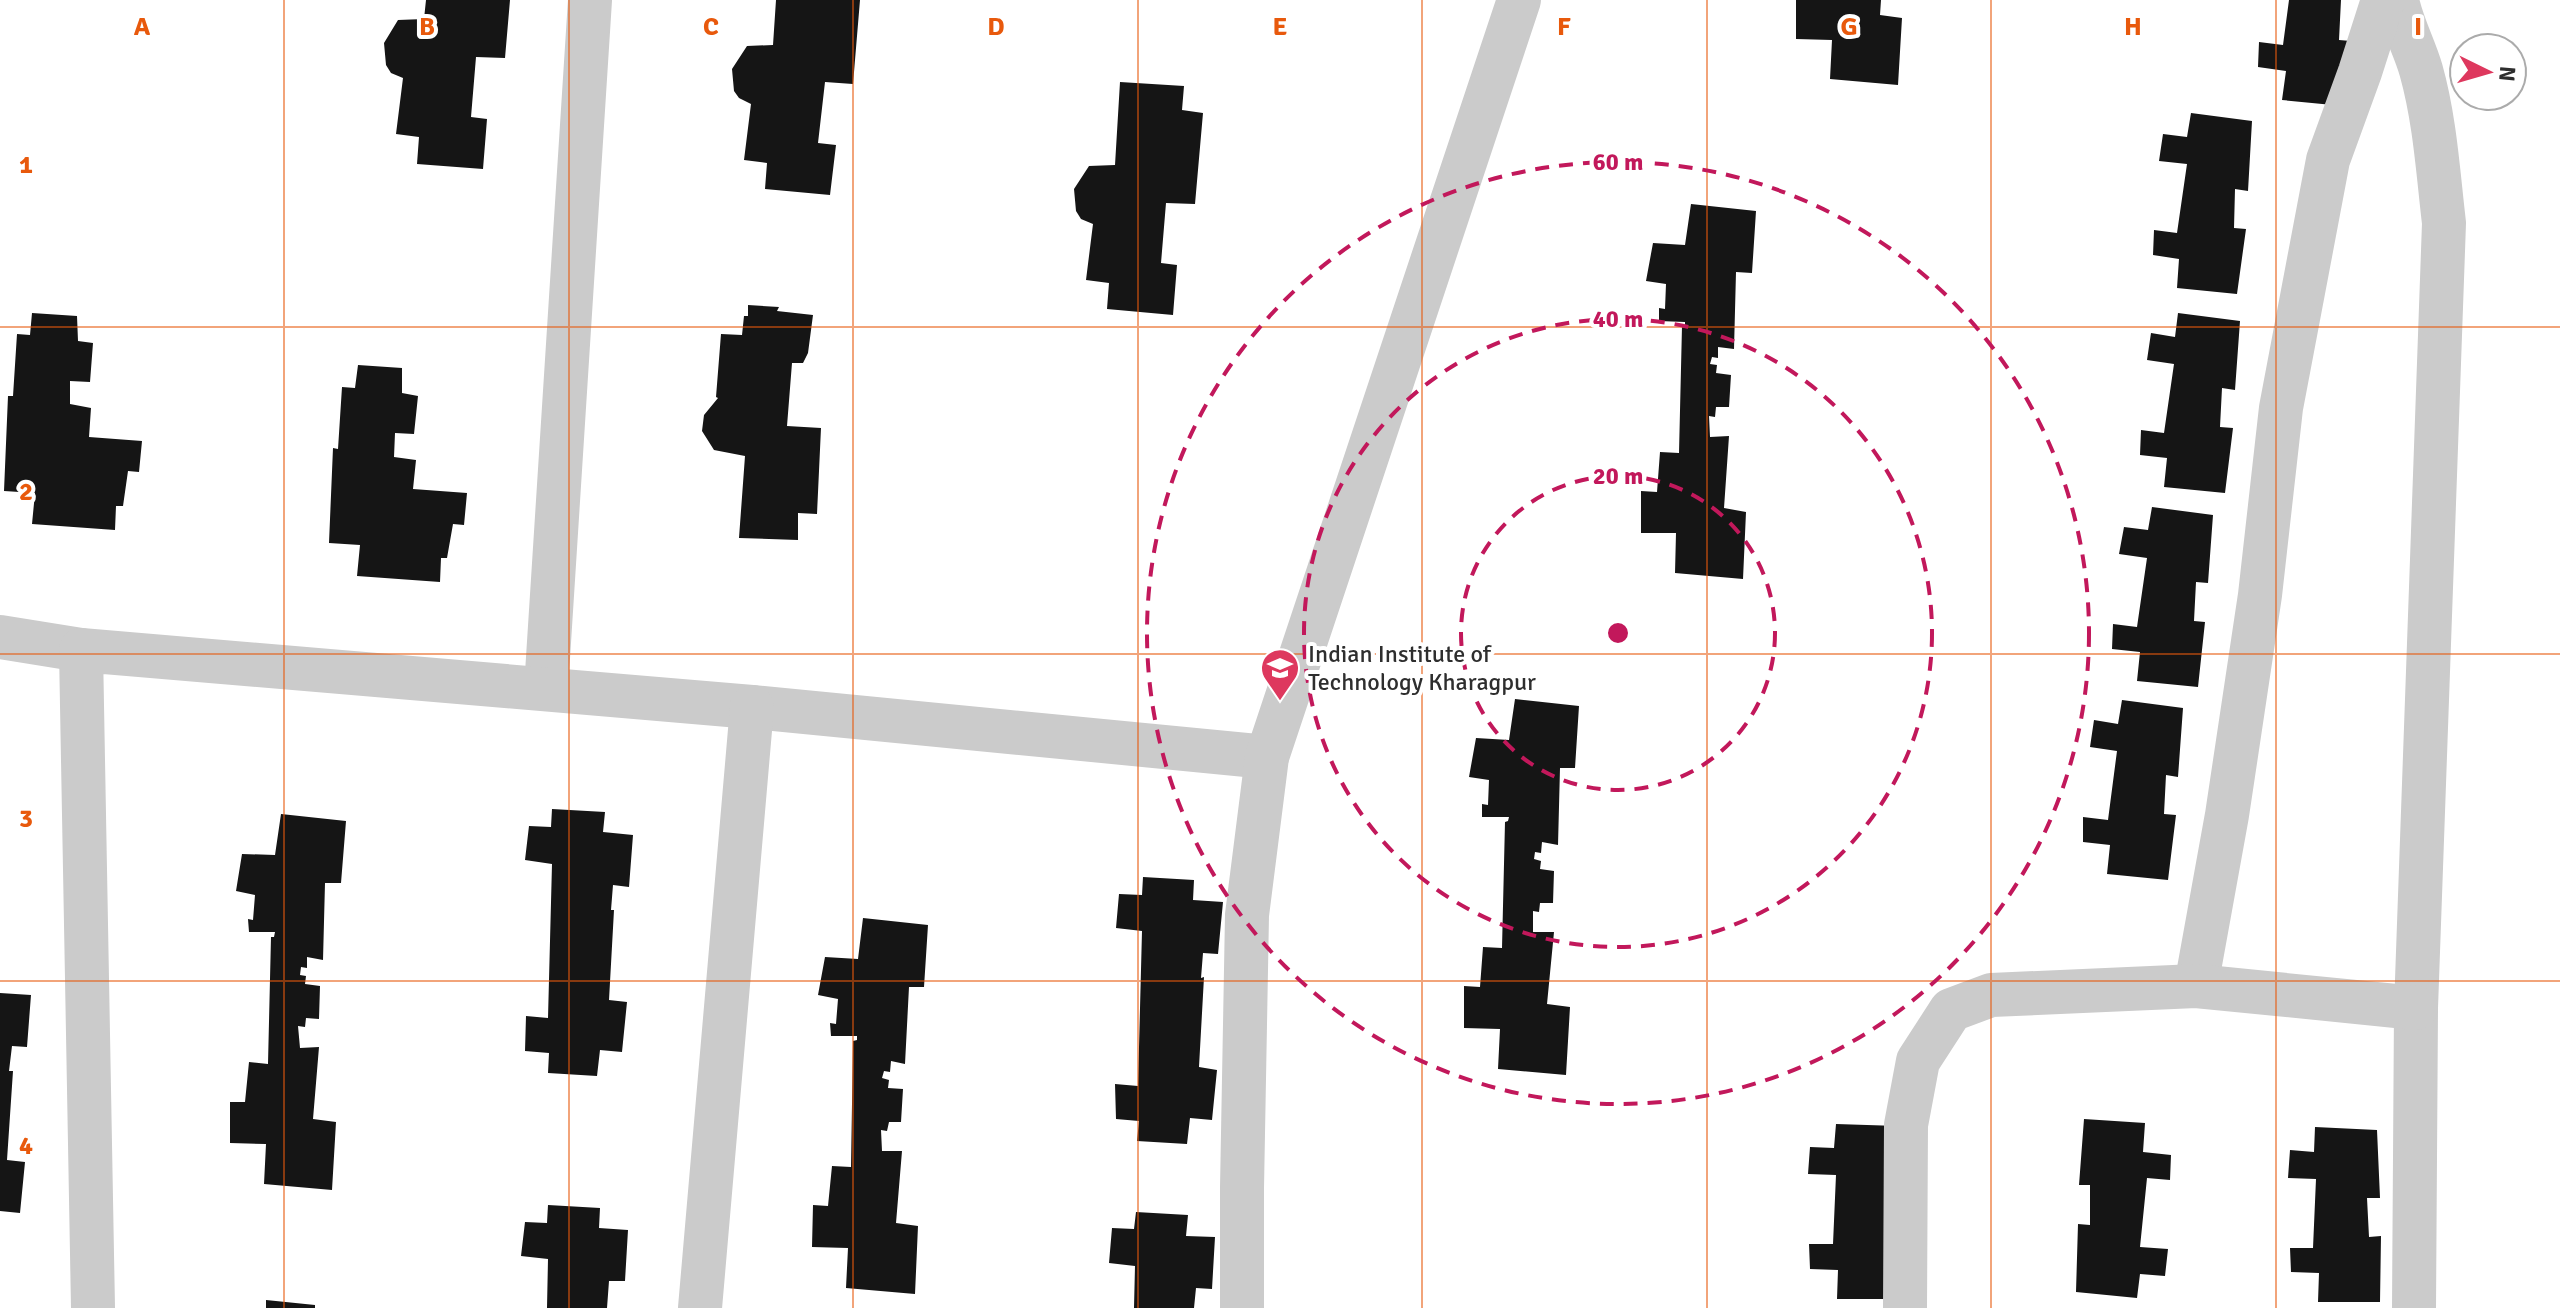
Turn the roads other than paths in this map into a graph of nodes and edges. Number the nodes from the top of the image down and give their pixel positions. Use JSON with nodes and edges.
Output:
{"nodes":[{"id":1,"x":590,"y":0,"type":"edge"},
{"id":2,"x":1519,"y":0,"type":"edge"},
{"id":3,"x":2383,"y":0,"type":"edge"},
{"id":4,"x":2397,"y":0,"type":"edge"},
{"id":5,"x":0,"y":637,"type":"edge"},
{"id":6,"x":81,"y":650,"type":"junction"},
{"id":7,"x":546,"y":689,"type":"junction"},
{"id":8,"x":752,"y":707,"type":"junction"},
{"id":9,"x":1267,"y":757,"type":"junction"},
{"id":10,"x":2196,"y":986,"type":"junction"},
{"id":11,"x":2416,"y":1008,"type":"junction"},
{"id":12,"x":93,"y":1308,"type":"edge"},
{"id":13,"x":700,"y":1308,"type":"edge"},
{"id":14,"x":1242,"y":1308,"type":"edge"},
{"id":15,"x":1905,"y":1308,"type":"edge"},
{"id":16,"x":2414,"y":1308,"type":"edge"}],
"edges":[{"from":1,"to":7,"type":"street"},
{"from":2,"to":9,"type":"street"},
{"from":3,"to":10,"type":"street"},
{"from":4,"to":11,"type":"street"},
{"from":5,"to":6,"type":"street"},
{"from":6,"to":7,"type":"street"},
{"from":6,"to":12,"type":"street"},
{"from":7,"to":8,"type":"street"},
{"from":8,"to":9,"type":"street"},
{"from":8,"to":13,"type":"street"},
{"from":9,"to":14,"type":"street"},
{"from":10,"to":11,"type":"street"},
{"from":10,"to":15,"type":"street"},
{"from":11,"to":16,"type":"street"}]}
